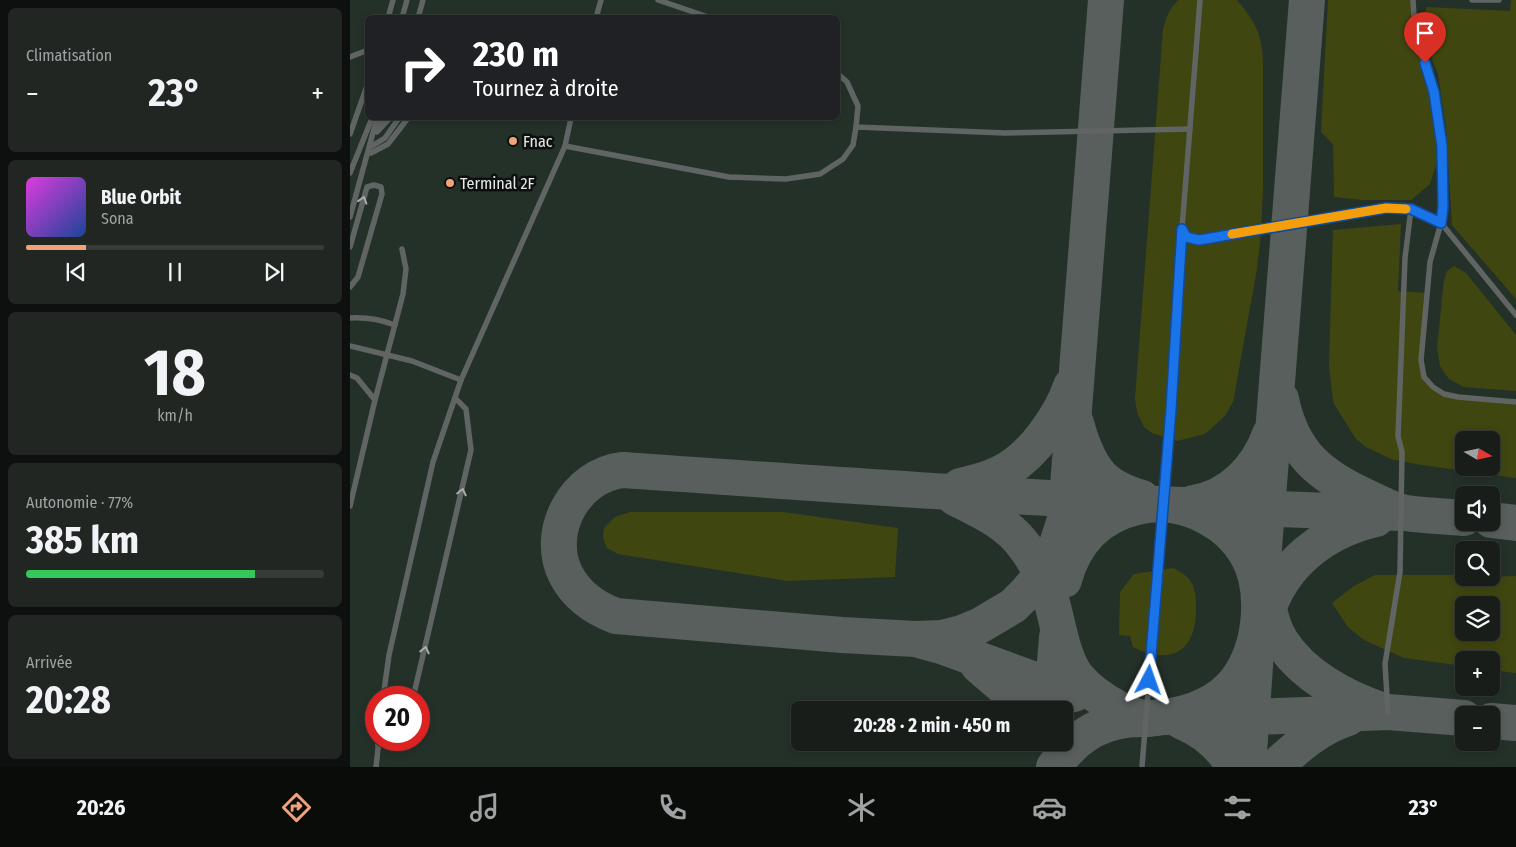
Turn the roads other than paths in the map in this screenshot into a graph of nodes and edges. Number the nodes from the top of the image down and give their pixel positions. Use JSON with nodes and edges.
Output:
{"nodes":[{"id":1,"x":393,"y":0,"type":"edge"},
{"id":2,"x":407,"y":0,"type":"edge"},
{"id":3,"x":423,"y":0,"type":"edge"},
{"id":4,"x":601,"y":0,"type":"edge"},
{"id":5,"x":658,"y":0,"type":"edge"},
{"id":6,"x":1200,"y":0,"type":"edge"},
{"id":7,"x":1413,"y":0,"type":"edge"},
{"id":8,"x":1472,"y":0,"type":"edge"},
{"id":9,"x":1498,"y":0,"type":"edge"},
{"id":10,"x":389,"y":15,"type":"edge"},
{"id":11,"x":403,"y":15,"type":"edge"},
{"id":12,"x":419,"y":15,"type":"edge"},
{"id":13,"x":597,"y":15,"type":"edge"},
{"id":14,"x":702,"y":15,"type":"edge"},
{"id":15,"x":365,"y":51,"type":"edge"},
{"id":16,"x":350,"y":57,"type":"edge"},
{"id":17,"x":840,"y":76,"type":"edge"},
{"id":18,"x":365,"y":92,"type":"edge"},
{"id":19,"x":371,"y":120,"type":"edge"},
{"id":20,"x":376,"y":120,"type":"edge"},
{"id":21,"x":381,"y":120,"type":"edge"},
{"id":22,"x":388,"y":120,"type":"edge"},
{"id":23,"x":398,"y":120,"type":"edge"},
{"id":24,"x":406,"y":120,"type":"edge"},
{"id":25,"x":571,"y":120,"type":"edge"},
{"id":26,"x":856,"y":127,"type":"junction"},
{"id":27,"x":1190,"y":129,"type":"junction"},
{"id":28,"x":350,"y":134,"type":"edge"},
{"id":29,"x":376,"y":134,"type":"junction"},
{"id":30,"x":372,"y":146,"type":"junction"},
{"id":31,"x":565,"y":146,"type":"junction"},
{"id":32,"x":371,"y":153,"type":"junction"},
{"id":33,"x":350,"y":173,"type":"edge"},
{"id":34,"x":361,"y":174,"type":"junction"},
{"id":35,"x":1411,"y":209,"type":"junction"},
{"id":36,"x":350,"y":217,"type":"edge"},
{"id":37,"x":1441,"y":223,"type":"junction"},
{"id":38,"x":1182,"y":229,"type":"junction"},
{"id":39,"x":350,"y":247,"type":"edge"},
{"id":40,"x":402,"y":248,"type":"dead end"},
{"id":41,"x":350,"y":287,"type":"edge"},
{"id":42,"x":1516,"y":316,"type":"edge"},
{"id":43,"x":350,"y":318,"type":"edge"},
{"id":44,"x":395,"y":325,"type":"junction"},
{"id":45,"x":350,"y":346,"type":"edge"},
{"id":46,"x":350,"y":375,"type":"edge"},
{"id":47,"x":461,"y":380,"type":"junction"},
{"id":48,"x":455,"y":398,"type":"junction"},
{"id":49,"x":375,"y":400,"type":"junction"},
{"id":50,"x":1516,"y":402,"type":"edge"},
{"id":51,"x":350,"y":506,"type":"edge"},
{"id":52,"x":385,"y":686,"type":"edge"},
{"id":53,"x":417,"y":686,"type":"edge"},
{"id":54,"x":1388,"y":712,"type":"dead end"},
{"id":55,"x":377,"y":751,"type":"edge"},
{"id":56,"x":376,"y":767,"type":"edge"},
{"id":57,"x":1142,"y":767,"type":"edge"}],
"edges":[{"from":1,"to":10,"type":"lane"},
{"from":2,"to":11,"type":"lane"},
{"from":3,"to":12,"type":"lane"},
{"from":4,"to":13,"type":"lane"},
{"from":5,"to":14,"type":"lane"},
{"from":6,"to":27,"type":"lane"},
{"from":7,"to":37,"type":"lane"},
{"from":8,"to":9,"type":"lane"},
{"from":15,"to":16,"type":"lane"},
{"from":17,"to":26,"type":"lane"},
{"from":18,"to":28,"type":"lane"},
{"from":19,"to":33,"type":"lane"},
{"from":20,"to":34,"type":"lane"},
{"from":21,"to":29,"type":"lane"},
{"from":22,"to":29,"type":"lane"},
{"from":23,"to":30,"type":"lane"},
{"from":24,"to":32,"type":"lane"},
{"from":25,"to":31,"type":"lane"},
{"from":26,"to":27,"type":"lane"},
{"from":26,"to":31,"type":"lane"},
{"from":27,"to":38,"type":"lane"},
{"from":29,"to":30,"type":"lane"},
{"from":30,"to":32,"type":"lane"},
{"from":31,"to":47,"type":"lane"},
{"from":32,"to":34,"type":"lane"},
{"from":34,"to":36,"type":"lane"},
{"from":35,"to":37,"type":"lane"},
{"from":35,"to":38,"type":"lane"},
{"from":35,"to":54,"type":"lane"},
{"from":37,"to":42,"type":"lane"},
{"from":37,"to":50,"type":"lane"},
{"from":38,"to":57,"type":"lane"},
{"from":39,"to":41,"type":"lane","one_way":true},
{"from":40,"to":44,"type":"lane"},
{"from":43,"to":44,"type":"lane"},
{"from":44,"to":49,"type":"lane"},
{"from":45,"to":47,"type":"lane"},
{"from":46,"to":49,"type":"lane"},
{"from":47,"to":48,"type":"lane"},
{"from":48,"to":52,"type":"lane"},
{"from":53,"to":48,"type":"lane","one_way":true},
{"from":49,"to":51,"type":"lane"},
{"from":55,"to":56,"type":"lane"}]}
